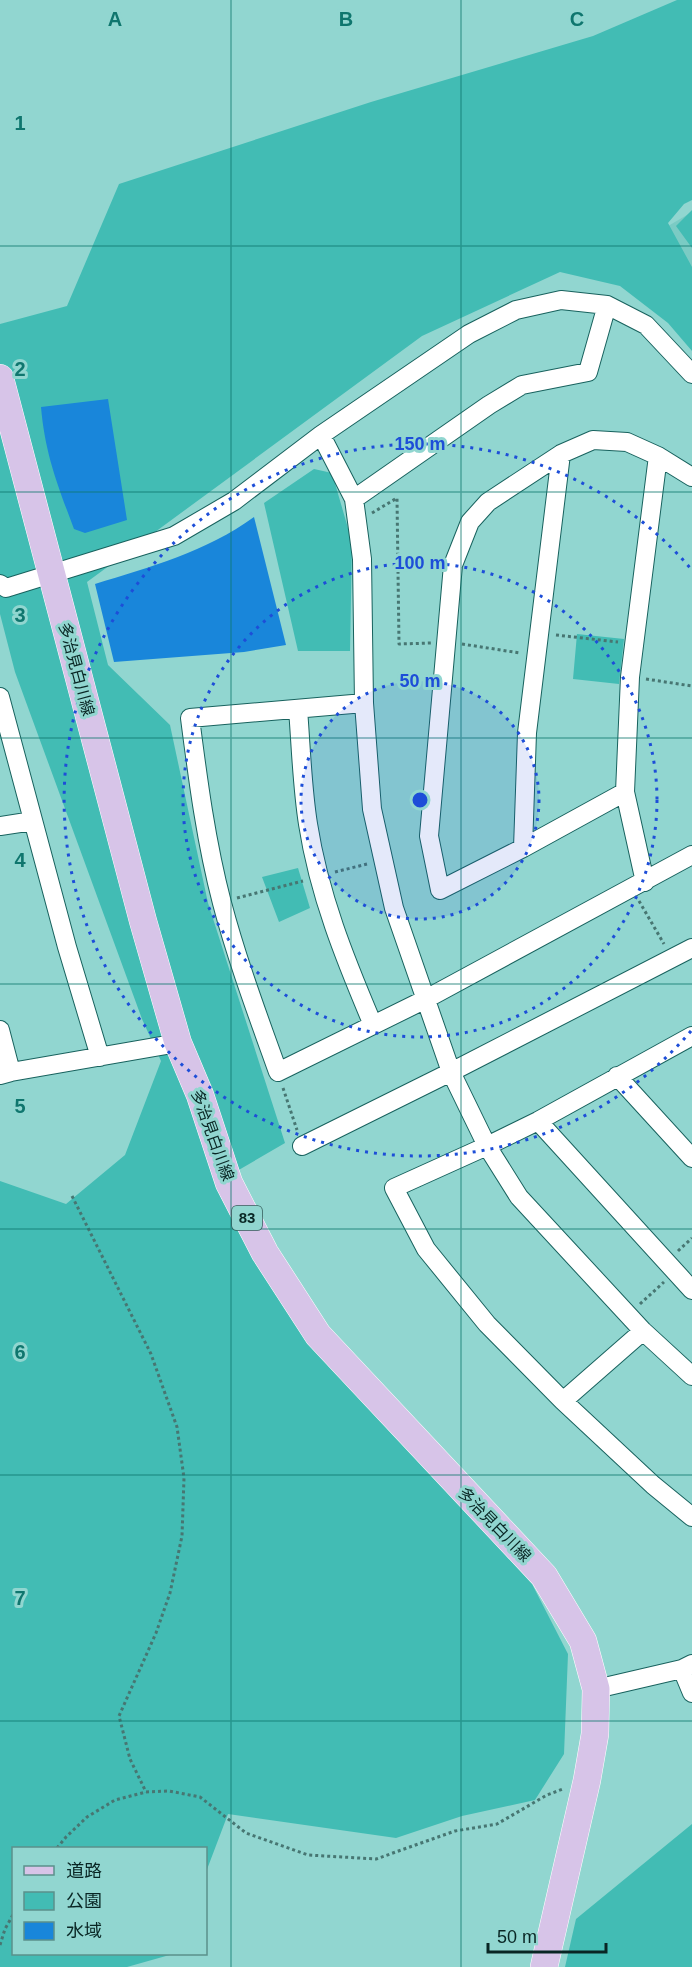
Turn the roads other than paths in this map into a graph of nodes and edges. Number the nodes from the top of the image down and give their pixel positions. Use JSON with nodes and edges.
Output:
{"nodes":[{"id":1,"x":607,"y":305,"type":"junction"},
{"id":2,"x":692,"y":374,"type":"edge"},
{"id":3,"x":0,"y":378,"type":"edge"},
{"id":4,"x":321,"y":435,"type":"junction"},
{"id":5,"x":561,"y":453,"type":"junction"},
{"id":6,"x":658,"y":456,"type":"junction"},
{"id":7,"x":692,"y":477,"type":"edge"},
{"id":8,"x":354,"y":499,"type":"junction"},
{"id":9,"x":52,"y":573,"type":"junction"},
{"id":10,"x":0,"y":584,"type":"edge"},
{"id":11,"x":0,"y":698,"type":"edge"},
{"id":12,"x":364,"y":703,"type":"junction"},
{"id":13,"x":298,"y":709,"type":"junction"},
{"id":14,"x":625,"y":792,"type":"junction"},
{"id":15,"x":33,"y":821,"type":"junction"},
{"id":16,"x":0,"y":826,"type":"edge"},
{"id":17,"x":523,"y":848,"type":"junction"},
{"id":18,"x":692,"y":855,"type":"edge"},
{"id":19,"x":638,"y":885,"type":"junction"},
{"id":20,"x":692,"y":948,"type":"edge"},
{"id":21,"x":426,"y":999,"type":"junction"},
{"id":22,"x":373,"y":1026,"type":"junction"},
{"id":23,"x":0,"y":1030,"type":"edge"},
{"id":24,"x":692,"y":1036,"type":"edge"},
{"id":25,"x":178,"y":1043,"type":"junction"},
{"id":26,"x":100,"y":1057,"type":"junction"},
{"id":27,"x":451,"y":1072,"type":"junction"},
{"id":28,"x":6,"y":1074,"type":"edge"},
{"id":29,"x":617,"y":1076,"type":"junction"},
{"id":30,"x":538,"y":1121,"type":"junction"},
{"id":31,"x":302,"y":1146,"type":"road end"},
{"id":32,"x":487,"y":1146,"type":"junction"},
{"id":33,"x":692,"y":1158,"type":"edge"},
{"id":34,"x":692,"y":1290,"type":"edge"},
{"id":35,"x":643,"y":1331,"type":"junction"},
{"id":36,"x":692,"y":1376,"type":"edge"},
{"id":37,"x":563,"y":1401,"type":"junction"},
{"id":38,"x":692,"y":1517,"type":"edge"},
{"id":39,"x":687,"y":1666,"type":"edge"},
{"id":40,"x":596,"y":1689,"type":"junction"},
{"id":41,"x":692,"y":1693,"type":"edge"},
{"id":42,"x":544,"y":1967,"type":"edge"}],
"edges":[{"from":1,"to":2,"type":"street"},
{"from":1,"to":4,"type":"street"},
{"from":1,"to":8,"type":"street"},
{"from":3,"to":9,"type":"main road","name":"多治見白川線","number":"83"},
{"from":4,"to":8,"type":"street"},
{"from":4,"to":9,"type":"street"},
{"from":5,"to":6,"type":"street"},
{"from":5,"to":17,"type":"street"},
{"from":5,"to":17,"type":"street"},
{"from":6,"to":7,"type":"street"},
{"from":6,"to":14,"type":"street"},
{"from":8,"to":12,"type":"street"},
{"from":9,"to":10,"type":"street"},
{"from":9,"to":25,"type":"main road","name":"多治見白川線","number":"83"},
{"from":11,"to":15,"type":"street"},
{"from":12,"to":13,"type":"street"},
{"from":12,"to":21,"type":"street"},
{"from":13,"to":22,"type":"street"},
{"from":13,"to":22,"type":"street"},
{"from":14,"to":17,"type":"street"},
{"from":14,"to":19,"type":"street"},
{"from":15,"to":16,"type":"street"},
{"from":15,"to":26,"type":"street"},
{"from":18,"to":19,"type":"street"},
{"from":19,"to":21,"type":"street"},
{"from":20,"to":27,"type":"street"},
{"from":21,"to":22,"type":"street"},
{"from":21,"to":27,"type":"street"},
{"from":23,"to":28,"type":"street"},
{"from":24,"to":29,"type":"street"},
{"from":25,"to":26,"type":"street"},
{"from":25,"to":40,"type":"main road","name":"多治見白川線","number":"83"},
{"from":26,"to":28,"type":"street"},
{"from":27,"to":31,"type":"street"},
{"from":27,"to":32,"type":"street"},
{"from":29,"to":30,"type":"street"},
{"from":29,"to":33,"type":"street"},
{"from":30,"to":32,"type":"street"},
{"from":30,"to":34,"type":"street"},
{"from":32,"to":35,"type":"street"},
{"from":32,"to":37,"type":"street"},
{"from":35,"to":36,"type":"street"},
{"from":35,"to":37,"type":"street"},
{"from":37,"to":38,"type":"street"},
{"from":39,"to":40,"type":"street"},
{"from":39,"to":41,"type":"street"},
{"from":40,"to":42,"type":"main road","name":"多治見白川線","number":"83"}]}
